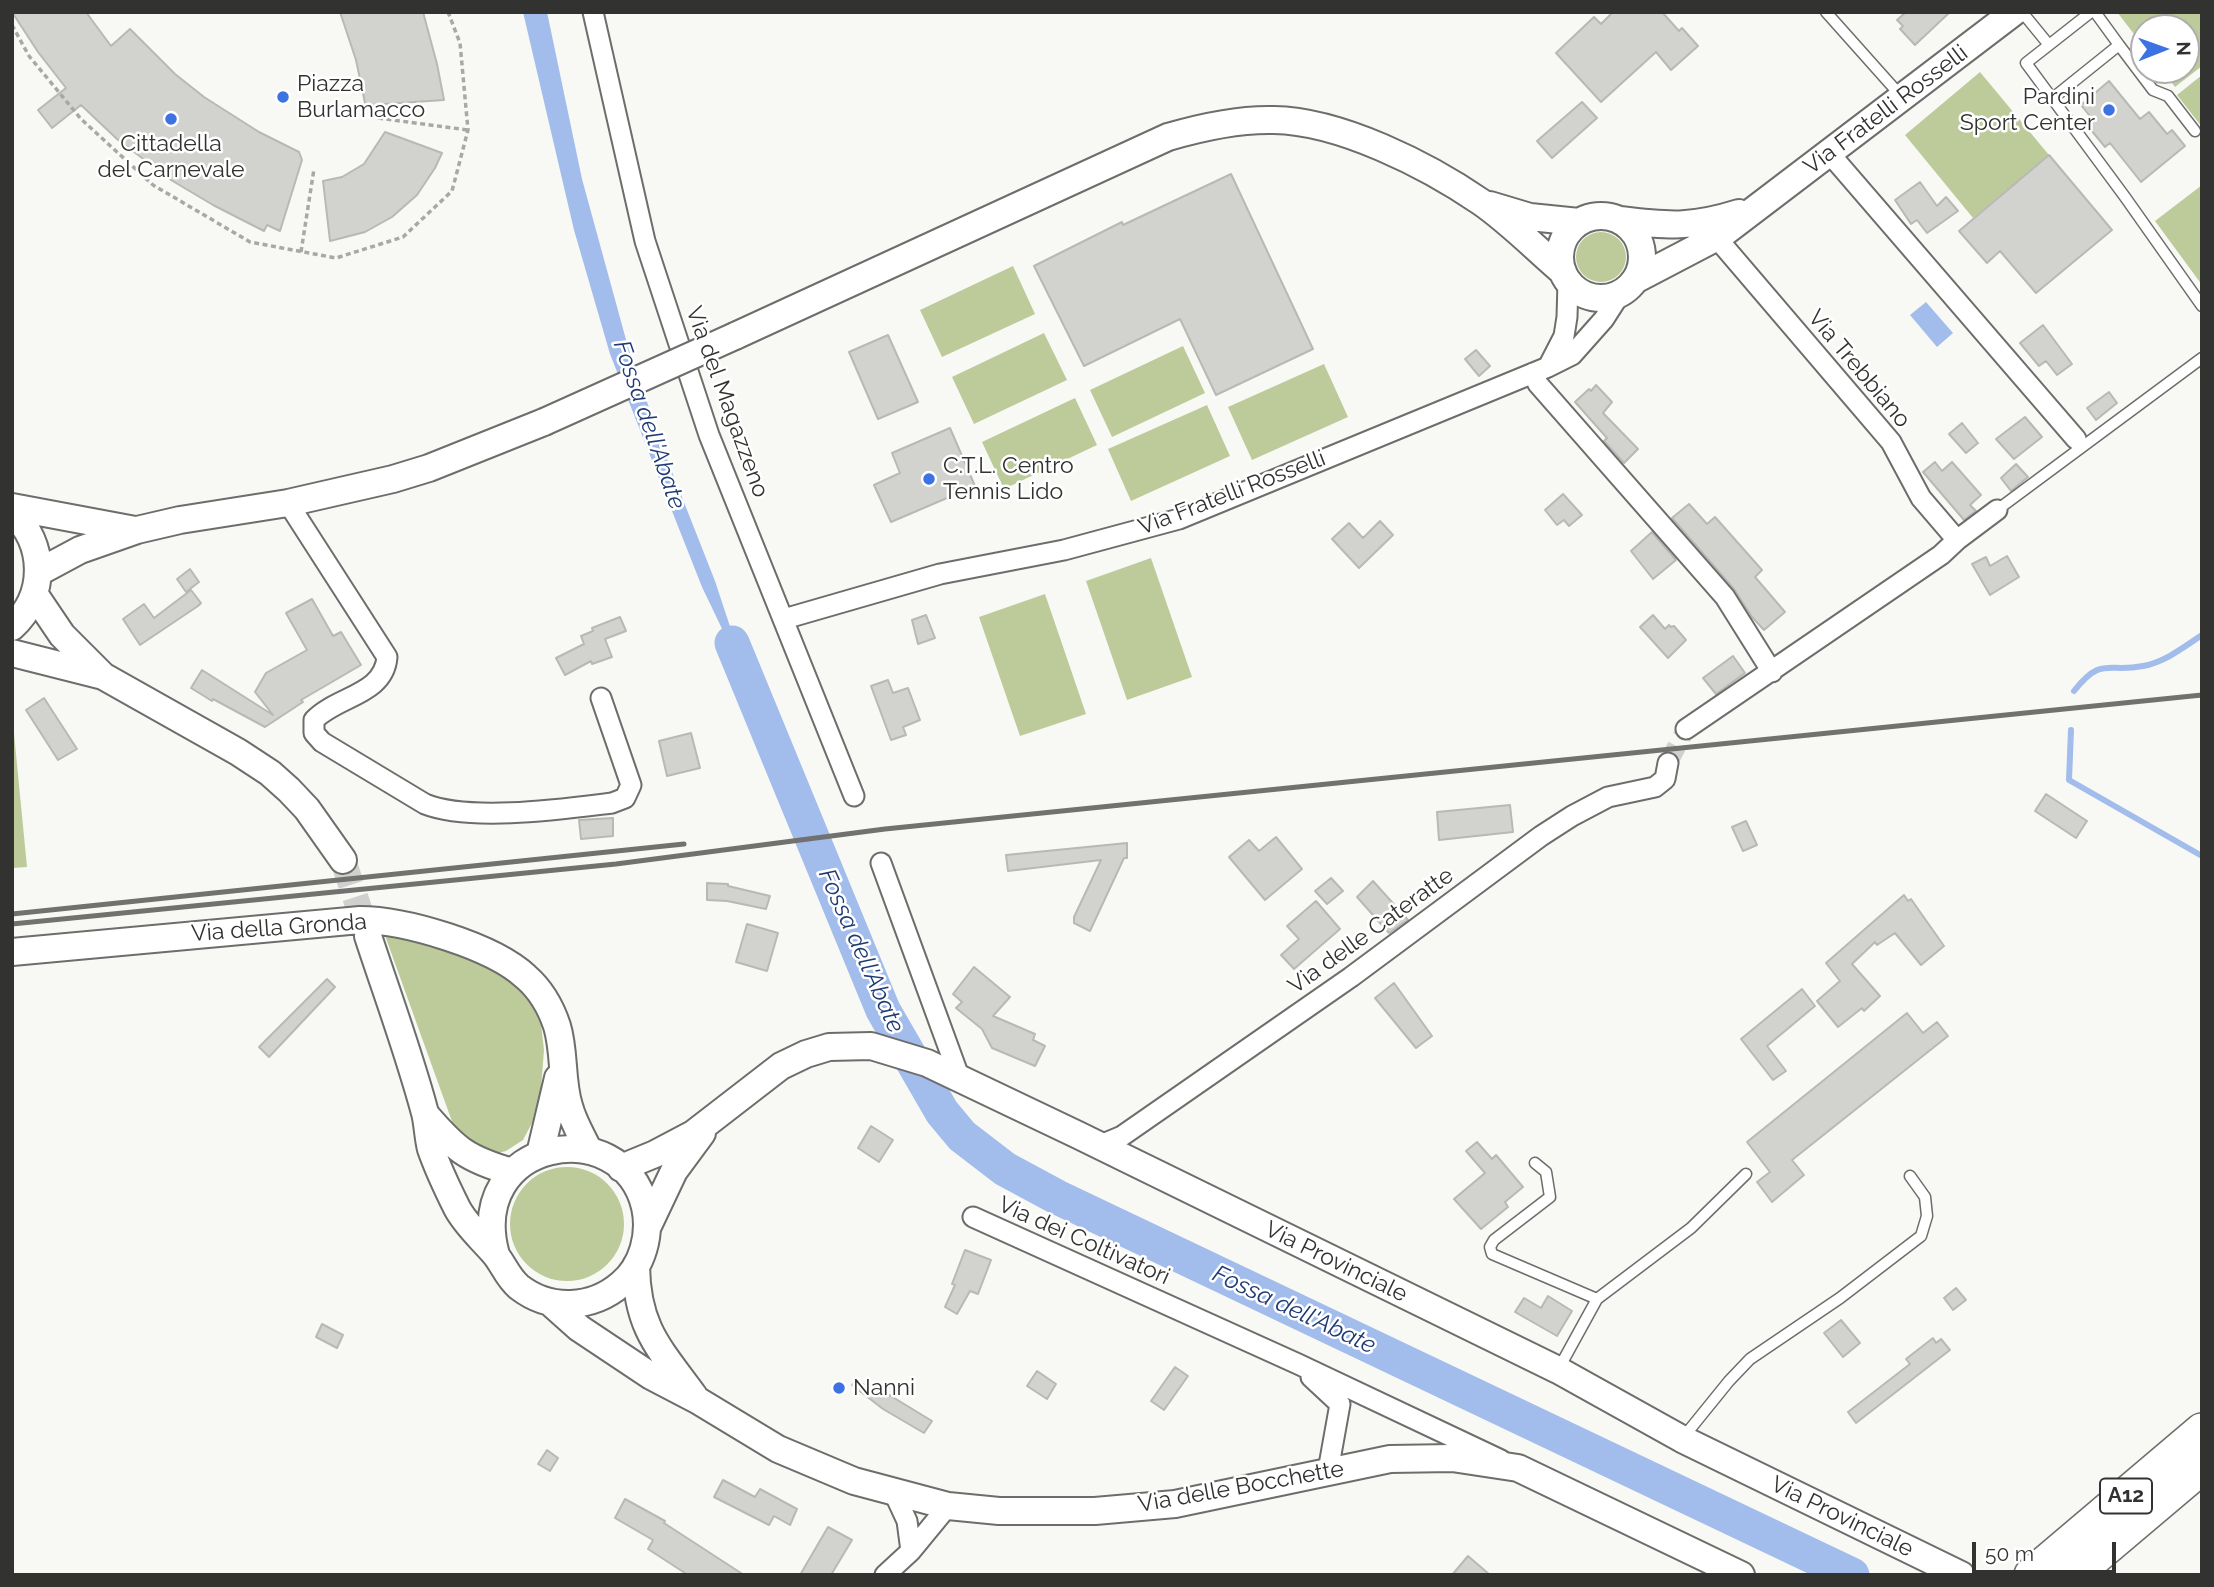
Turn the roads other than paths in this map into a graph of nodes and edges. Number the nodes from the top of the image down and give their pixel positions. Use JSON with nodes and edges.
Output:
{"nodes":[{"id":1,"x":593,"y":12,"type":"edge"},
{"id":2,"x":1826,"y":12,"type":"edge"},
{"id":3,"x":2014,"y":12,"type":"edge"},
{"id":4,"x":2022,"y":12,"type":"edge"},
{"id":5,"x":2093,"y":12,"type":"edge"},
{"id":6,"x":2049,"y":45,"type":"junction"},
{"id":7,"x":2119,"y":45,"type":"junction"},
{"id":8,"x":2053,"y":98,"type":"junction"},
{"id":9,"x":1903,"y":99,"type":"junction"},
{"id":10,"x":2195,"y":131,"type":"dead end"},
{"id":11,"x":1830,"y":154,"type":"junction"},
{"id":12,"x":1482,"y":203,"type":"junction"},
{"id":13,"x":1758,"y":206,"type":"junction"},
{"id":14,"x":1619,"y":220,"type":"junction"},
{"id":15,"x":1579,"y":222,"type":"junction"},
{"id":16,"x":1721,"y":234,"type":"junction"},
{"id":17,"x":1565,"y":277,"type":"junction"},
{"id":18,"x":1628,"y":287,"type":"junction"},
{"id":19,"x":2202,"y":306,"type":"edge"},
{"id":20,"x":2202,"y":358,"type":"edge"},
{"id":21,"x":1541,"y":370,"type":"junction"},
{"id":22,"x":2076,"y":439,"type":"dead end"},
{"id":23,"x":288,"y":503,"type":"junction"},
{"id":24,"x":12,"y":510,"type":"edge"},
{"id":25,"x":1997,"y":510,"type":"joint"},
{"id":26,"x":137,"y":530,"type":"junction"},
{"id":27,"x":1957,"y":540,"type":"junction"},
{"id":28,"x":37,"y":584,"type":"junction"},
{"id":29,"x":784,"y":620,"type":"junction"},
{"id":30,"x":12,"y":627,"type":"edge"},
{"id":31,"x":12,"y":653,"type":"edge"},
{"id":32,"x":1772,"y":672,"type":"junction"},
{"id":33,"x":103,"y":676,"type":"junction"},
{"id":34,"x":601,"y":698,"type":"dead end"},
{"id":35,"x":1686,"y":729,"type":"tunnel mouth"},
{"id":36,"x":1668,"y":763,"type":"tunnel mouth"},
{"id":37,"x":854,"y":796,"type":"dead end"},
{"id":38,"x":343,"y":860,"type":"tunnel mouth"},
{"id":39,"x":881,"y":863,"type":"dead end"},
{"id":40,"x":368,"y":936,"type":"tunnel mouth"},
{"id":41,"x":12,"y":952,"type":"edge"},
{"id":42,"x":561,"y":1059,"type":"junction"},
{"id":43,"x":960,"y":1079,"type":"junction"},
{"id":44,"x":425,"y":1113,"type":"junction"},
{"id":45,"x":708,"y":1124,"type":"junction"},
{"id":46,"x":1098,"y":1146,"type":"junction"},
{"id":47,"x":589,"y":1151,"type":"junction"},
{"id":48,"x":540,"y":1154,"type":"junction"},
{"id":49,"x":1535,"y":1163,"type":"dead end"},
{"id":50,"x":621,"y":1168,"type":"junction"},
{"id":51,"x":512,"y":1172,"type":"junction"},
{"id":52,"x":1746,"y":1174,"type":"dead end"},
{"id":53,"x":1910,"y":1175,"type":"dead end"},
{"id":54,"x":973,"y":1217,"type":"dead end"},
{"id":55,"x":647,"y":1228,"type":"junction"},
{"id":56,"x":496,"y":1255,"type":"junction"},
{"id":57,"x":636,"y":1266,"type":"junction"},
{"id":58,"x":1597,"y":1298,"type":"junction"},
{"id":59,"x":551,"y":1303,"type":"junction"},
{"id":60,"x":1298,"y":1364,"type":"junction"},
{"id":61,"x":1558,"y":1370,"type":"junction"},
{"id":62,"x":697,"y":1400,"type":"junction"},
{"id":63,"x":2202,"y":1431,"type":"edge"},
{"id":64,"x":1682,"y":1439,"type":"junction"},
{"id":65,"x":2202,"y":1466,"type":"edge"},
{"id":66,"x":1518,"y":1468,"type":"junction"},
{"id":67,"x":1328,"y":1472,"type":"junction"},
{"id":68,"x":894,"y":1493,"type":"junction"},
{"id":69,"x":948,"y":1506,"type":"junction"},
{"id":70,"x":911,"y":1550,"type":"junction"},
{"id":71,"x":2052,"y":1570,"type":"edge"},
{"id":72,"x":885,"y":1575,"type":"edge"},
{"id":73,"x":1741,"y":1575,"type":"edge"},
{"id":74,"x":1961,"y":1575,"type":"edge"}],
"edges":[{"from":1,"to":29,"type":"street","name":"Via del Magazzeno"},
{"from":2,"to":9,"type":"lane"},
{"from":3,"to":9,"type":"street","name":"Via Fratelli Rosselli"},
{"from":4,"to":6,"type":"lane"},
{"from":5,"to":6,"type":"lane"},
{"from":5,"to":7,"type":"lane"},
{"from":6,"to":8,"type":"lane"},
{"from":7,"to":8,"type":"lane"},
{"from":7,"to":10,"type":"lane"},
{"from":8,"to":19,"type":"lane"},
{"from":9,"to":11,"type":"street","name":"Via Fratelli Rosselli"},
{"from":11,"to":13,"type":"street","name":"Via Fratelli Rosselli"},
{"from":11,"to":22,"type":"street"},
{"from":12,"to":15,"type":"street"},
{"from":12,"to":17,"type":"street"},
{"from":12,"to":23,"type":"street","bridge":true},
{"from":13,"to":14,"type":"street","name":"Via Fratelli Rosselli"},
{"from":13,"to":16,"type":"street","name":"Via Fratelli Rosselli"},
{"from":14,"to":15,"type":"street"},
{"from":14,"to":18,"type":"street"},
{"from":15,"to":17,"type":"street"},
{"from":16,"to":18,"type":"street","name":"Via Fratelli Rosselli"},
{"from":16,"to":27,"type":"street","name":"Via Trebbiano"},
{"from":17,"to":18,"type":"street"},
{"from":17,"to":21,"type":"street"},
{"from":18,"to":21,"type":"street","name":"Via Fratelli Rosselli"},
{"from":20,"to":25,"type":"lane"},
{"from":21,"to":29,"type":"street","name":"Via Fratelli Rosselli"},
{"from":21,"to":32,"type":"street"},
{"from":23,"to":26,"type":"street"},
{"from":23,"to":34,"type":"street"},
{"from":24,"to":26,"type":"street"},
{"from":24,"to":28,"type":"street"},
{"from":25,"to":27,"type":"street"},
{"from":26,"to":28,"type":"street"},
{"from":27,"to":32,"type":"street"},
{"from":28,"to":30,"type":"street"},
{"from":28,"to":33,"type":"street"},
{"from":29,"to":37,"type":"street","name":"Via del Magazzeno"},
{"from":31,"to":33,"type":"street"},
{"from":32,"to":35,"type":"street"},
{"from":33,"to":38,"type":"street"},
{"from":36,"to":46,"type":"street","name":"Via delle Cateratte"},
{"from":39,"to":43,"type":"street"},
{"from":40,"to":44,"type":"street"},
{"from":41,"to":42,"type":"street","name":"Via della Gronda"},
{"from":42,"to":47,"type":"street","name":"Via della Gronda"},
{"from":42,"to":48,"type":"street","name":"Via della Gronda"},
{"from":43,"to":45,"type":"street","name":"Via Provinciale"},
{"from":43,"to":46,"type":"street","name":"Via Provinciale"},
{"from":44,"to":51,"type":"street"},
{"from":44,"to":56,"type":"street"},
{"from":45,"to":50,"type":"street","name":"Via Provinciale"},
{"from":45,"to":55,"type":"street","name":"Via Provinciale"},
{"from":46,"to":61,"type":"street","name":"Via Provinciale"},
{"from":47,"to":48,"type":"street"},
{"from":47,"to":50,"type":"street"},
{"from":48,"to":51,"type":"street"},
{"from":49,"to":58,"type":"lane"},
{"from":50,"to":55,"type":"street"},
{"from":51,"to":56,"type":"street"},
{"from":52,"to":58,"type":"lane"},
{"from":53,"to":64,"type":"lane"},
{"from":54,"to":60,"type":"street","name":"Via dei Coltivatori"},
{"from":55,"to":57,"type":"street"},
{"from":56,"to":59,"type":"street"},
{"from":57,"to":59,"type":"street"},
{"from":57,"to":62,"type":"street","name":"Via delle Bocchette"},
{"from":58,"to":61,"type":"lane"},
{"from":59,"to":62,"type":"street","name":"Via delle Bocchette"},
{"from":60,"to":66,"type":"street","name":"Via dei Coltivatori"},
{"from":60,"to":67,"type":"street"},
{"from":61,"to":64,"type":"street","name":"Via Provinciale"},
{"from":62,"to":68,"type":"street","name":"Via delle Bocchette"},
{"from":63,"to":71,"type":"highway","number":"A12"},
{"from":64,"to":74,"type":"street","name":"Via Provinciale"},
{"from":65,"to":71,"type":"highway","number":"A12"},
{"from":66,"to":67,"type":"street","name":"Via delle Bocchette"},
{"from":66,"to":73,"type":"street","name":"Via delle Bocchette"},
{"from":67,"to":69,"type":"street","name":"Via delle Bocchette"},
{"from":68,"to":69,"type":"street","name":"Via delle Bocchette"},
{"from":68,"to":70,"type":"street"},
{"from":69,"to":70,"type":"street"},
{"from":70,"to":72,"type":"street"}]}
